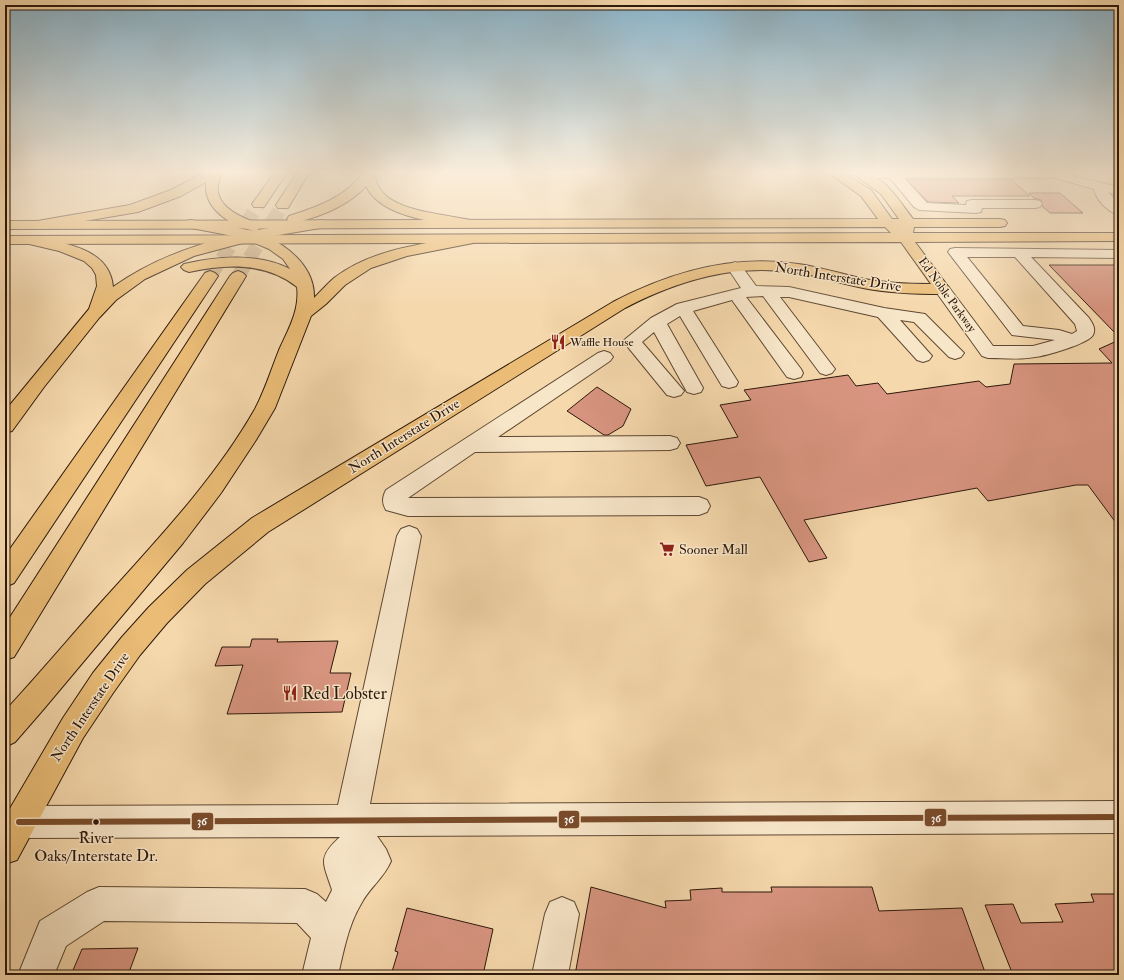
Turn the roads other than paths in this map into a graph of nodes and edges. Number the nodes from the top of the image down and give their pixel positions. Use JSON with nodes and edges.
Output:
{"nodes":[{"id":1,"x":87,"y":217,"type":"edge"},
{"id":2,"x":231,"y":217,"type":"edge"},
{"id":3,"x":302,"y":217,"type":"edge"},
{"id":4,"x":433,"y":217,"type":"edge"},
{"id":5,"x":883,"y":217,"type":"edge"},
{"id":6,"x":904,"y":217,"type":"edge"},
{"id":7,"x":984,"y":217,"type":"edge"},
{"id":8,"x":908,"y":222,"type":"junction"},
{"id":9,"x":466,"y":223,"type":"junction"},
{"id":10,"x":888,"y":223,"type":"junction"},
{"id":11,"x":990,"y":223,"type":"junction"},
{"id":12,"x":1013,"y":223,"type":"dead end"},
{"id":13,"x":5,"y":224,"type":"edge"},
{"id":14,"x":43,"y":224,"type":"junction"},
{"id":15,"x":253,"y":232,"type":"junction"},
{"id":16,"x":1119,"y":237,"type":"edge"},
{"id":17,"x":906,"y":239,"type":"junction"},
{"id":18,"x":5,"y":240,"type":"edge"},
{"id":19,"x":30,"y":240,"type":"junction"},
{"id":20,"x":468,"y":240,"type":"junction"},
{"id":21,"x":1020,"y":254,"type":"junction"},
{"id":22,"x":1119,"y":254,"type":"edge"},
{"id":23,"x":735,"y":267,"type":"junction"},
{"id":24,"x":210,"y":276,"type":"tunnel mouth"},
{"id":25,"x":238,"y":276,"type":"tunnel mouth"},
{"id":26,"x":127,"y":283,"type":"junction"},
{"id":27,"x":304,"y":284,"type":"junction"},
{"id":28,"x":942,"y":289,"type":"junction"},
{"id":29,"x":751,"y":292,"type":"junction"},
{"id":30,"x":684,"y":308,"type":"junction"},
{"id":31,"x":884,"y":312,"type":"junction"},
{"id":32,"x":95,"y":313,"type":"junction"},
{"id":33,"x":303,"y":314,"type":"junction"},
{"id":34,"x":657,"y":322,"type":"junction"},
{"id":35,"x":1073,"y":340,"type":"junction"},
{"id":36,"x":954,"y":353,"type":"dead end"},
{"id":37,"x":923,"y":356,"type":"dead end"},
{"id":38,"x":604,"y":357,"type":"dead end"},
{"id":39,"x":826,"y":369,"type":"dead end"},
{"id":40,"x":794,"y":373,"type":"dead end"},
{"id":41,"x":728,"y":382,"type":"dead end"},
{"id":42,"x":694,"y":388,"type":"dead end"},
{"id":43,"x":674,"y":391,"type":"dead end"},
{"id":44,"x":5,"y":426,"type":"edge"},
{"id":45,"x":670,"y":443,"type":"dead end"},
{"id":46,"x":470,"y":446,"type":"junction"},
{"id":47,"x":699,"y":506,"type":"dead end"},
{"id":48,"x":410,"y":536,"type":"dead end"},
{"id":49,"x":5,"y":576,"type":"edge"},
{"id":50,"x":5,"y":648,"type":"edge"},
{"id":51,"x":5,"y":732,"type":"edge"},
{"id":52,"x":1119,"y":817,"type":"edge"},
{"id":53,"x":358,"y":827,"type":"junction"},
{"id":54,"x":12,"y":835,"type":"edge"},
{"id":55,"x":562,"y":914,"type":"dead end"},
{"id":56,"x":330,"y":932,"type":"junction"},
{"id":57,"x":36,"y":975,"type":"edge"},
{"id":58,"x":320,"y":975,"type":"edge"},
{"id":59,"x":550,"y":975,"type":"edge"}],
"edges":[{"from":1,"to":14,"type":"main road"},
{"from":2,"to":15,"type":"main road"},
{"from":3,"to":15,"type":"main road"},
{"from":4,"to":9,"type":"main road"},
{"from":5,"to":10,"type":"main road","name":"Ed Noble Parkway"},
{"from":6,"to":8,"type":"main road"},
{"from":7,"to":11,"type":"street"},
{"from":8,"to":10,"type":"main road"},
{"from":8,"to":11,"type":"main road"},
{"from":8,"to":17,"type":"main road"},
{"from":9,"to":10,"type":"main road"},
{"from":9,"to":15,"type":"main road"},
{"from":10,"to":17,"type":"main road","name":"Ed Noble Parkway"},
{"from":11,"to":12,"type":"main road"},
{"from":13,"to":14,"type":"main road"},
{"from":14,"to":15,"type":"main road"},
{"from":15,"to":19,"type":"main road"},
{"from":15,"to":20,"type":"main road"},
{"from":15,"to":26,"type":"main road"},
{"from":15,"to":27,"type":"main road"},
{"from":16,"to":17,"type":"main road"},
{"from":17,"to":20,"type":"main road"},
{"from":17,"to":28,"type":"main road","name":"Ed Noble Parkway"},
{"from":18,"to":19,"type":"main road"},
{"from":19,"to":32,"type":"main road"},
{"from":20,"to":33,"type":"main road"},
{"from":21,"to":22,"type":"street"},
{"from":21,"to":35,"type":"street"},
{"from":21,"to":35,"type":"street"},
{"from":23,"to":28,"type":"main road","name":"North Interstate Drive"},
{"from":23,"to":29,"type":"street"},
{"from":23,"to":54,"type":"main road","name":"North Interstate Drive"},
{"from":24,"to":49,"type":"main road"},
{"from":25,"to":50,"type":"main road"},
{"from":26,"to":27,"type":"main road"},
{"from":26,"to":32,"type":"main road"},
{"from":27,"to":33,"type":"main road"},
{"from":28,"to":35,"type":"street","name":"Ed Noble Parkway"},
{"from":29,"to":30,"type":"street"},
{"from":29,"to":31,"type":"street"},
{"from":29,"to":39,"type":"street"},
{"from":29,"to":40,"type":"street"},
{"from":30,"to":34,"type":"street"},
{"from":30,"to":41,"type":"street"},
{"from":31,"to":36,"type":"street"},
{"from":31,"to":37,"type":"street"},
{"from":32,"to":44,"type":"main road"},
{"from":33,"to":51,"type":"main road"},
{"from":34,"to":42,"type":"street"},
{"from":34,"to":43,"type":"street"},
{"from":38,"to":46,"type":"street"},
{"from":45,"to":46,"type":"street"},
{"from":46,"to":47,"type":"street"},
{"from":48,"to":53,"type":"street"},
{"from":52,"to":53,"type":"street"},
{"from":53,"to":54,"type":"street"},
{"from":53,"to":56,"type":"street"},
{"from":55,"to":59,"type":"street"},
{"from":56,"to":57,"type":"street"},
{"from":56,"to":58,"type":"street"}]}
